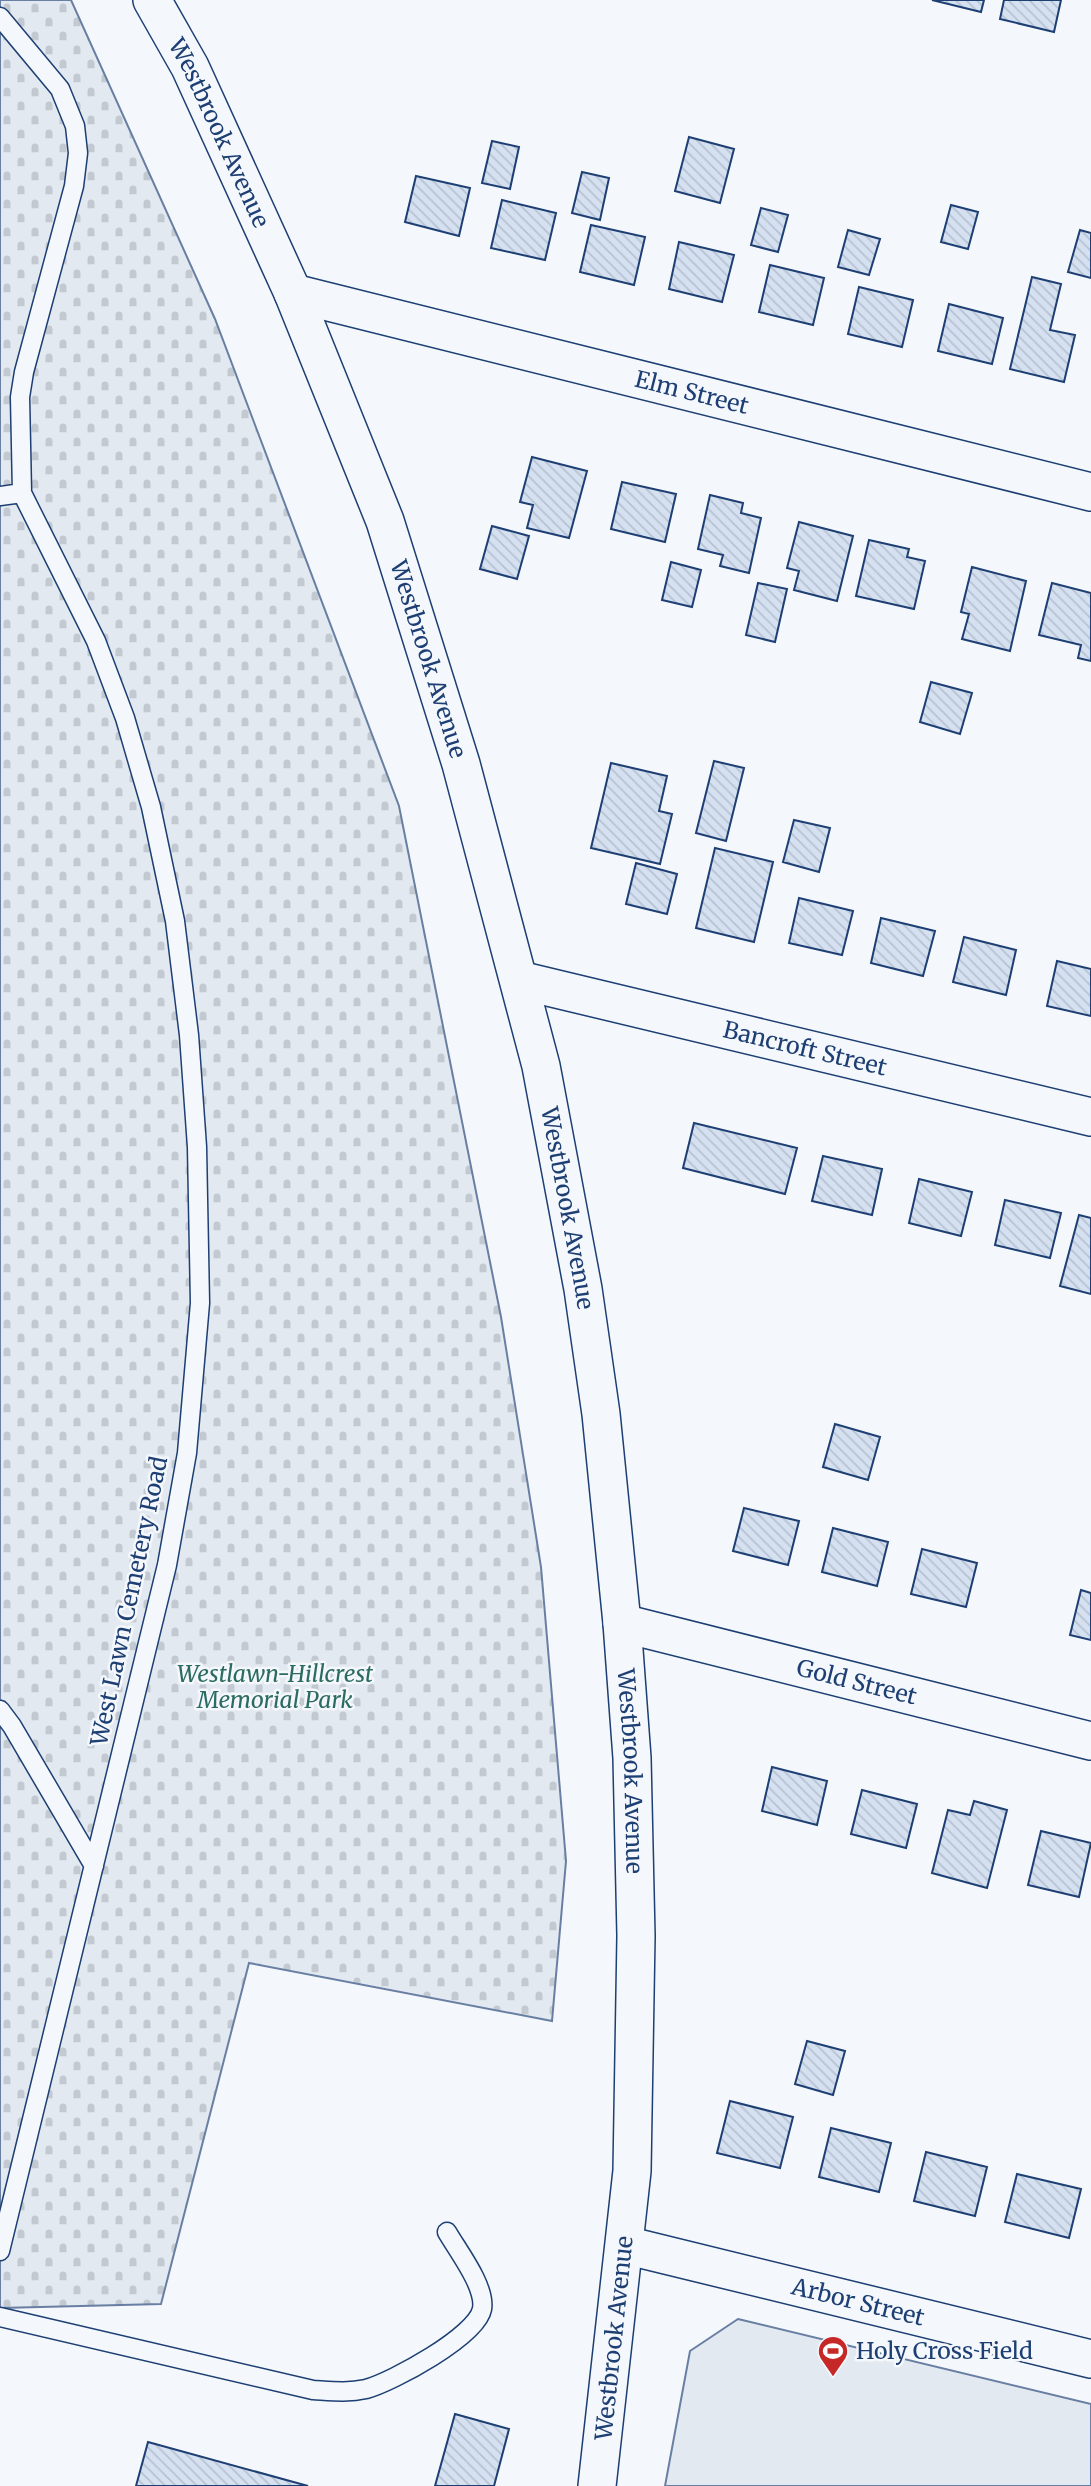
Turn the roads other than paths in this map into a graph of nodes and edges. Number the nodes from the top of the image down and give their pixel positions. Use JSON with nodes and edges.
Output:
{"nodes":[{"id":1,"x":152,"y":0,"type":"edge"},
{"id":2,"x":0,"y":17,"type":"edge"},
{"id":3,"x":293,"y":293,"type":"junction"},
{"id":4,"x":1091,"y":492,"type":"edge"},
{"id":5,"x":22,"y":494,"type":"junction"},
{"id":6,"x":0,"y":496,"type":"edge"},
{"id":7,"x":519,"y":980,"type":"junction"},
{"id":8,"x":1091,"y":1117,"type":"edge"},
{"id":9,"x":622,"y":1623,"type":"junction"},
{"id":10,"x":0,"y":1710,"type":"edge"},
{"id":11,"x":1091,"y":1741,"type":"edge"},
{"id":12,"x":94,"y":1866,"type":"junction"},
{"id":13,"x":0,"y":2183,"type":"edge"},
{"id":14,"x":13,"y":2196,"type":"junction"},
{"id":15,"x":447,"y":2232,"type":"dead end"},
{"id":16,"x":625,"y":2245,"type":"junction"},
{"id":17,"x":0,"y":2251,"type":"edge"},
{"id":18,"x":0,"y":2317,"type":"edge"},
{"id":19,"x":1091,"y":2359,"type":"edge"},
{"id":20,"x":597,"y":2486,"type":"edge"}],
"edges":[{"from":1,"to":3,"type":"street","name":"Westbrook Avenue"},
{"from":2,"to":5,"type":"lane","name":"West Lawn Cemetery Road"},
{"from":3,"to":4,"type":"street","name":"Elm Street"},
{"from":3,"to":7,"type":"street","name":"Westbrook Avenue"},
{"from":5,"to":6,"type":"lane"},
{"from":5,"to":12,"type":"lane","name":"West Lawn Cemetery Road"},
{"from":7,"to":8,"type":"street","name":"Bancroft Street"},
{"from":7,"to":9,"type":"street","name":"Westbrook Avenue"},
{"from":9,"to":11,"type":"street","name":"Gold Street"},
{"from":9,"to":16,"type":"street","name":"Westbrook Avenue"},
{"from":10,"to":12,"type":"lane"},
{"from":12,"to":14,"type":"lane","name":"West Lawn Cemetery Road"},
{"from":13,"to":14,"type":"lane"},
{"from":14,"to":17,"type":"lane","name":"West Lawn Cemetery Road"},
{"from":15,"to":18,"type":"lane"},
{"from":16,"to":19,"type":"street","name":"Arbor Street"},
{"from":16,"to":20,"type":"street","name":"Westbrook Avenue"}]}
